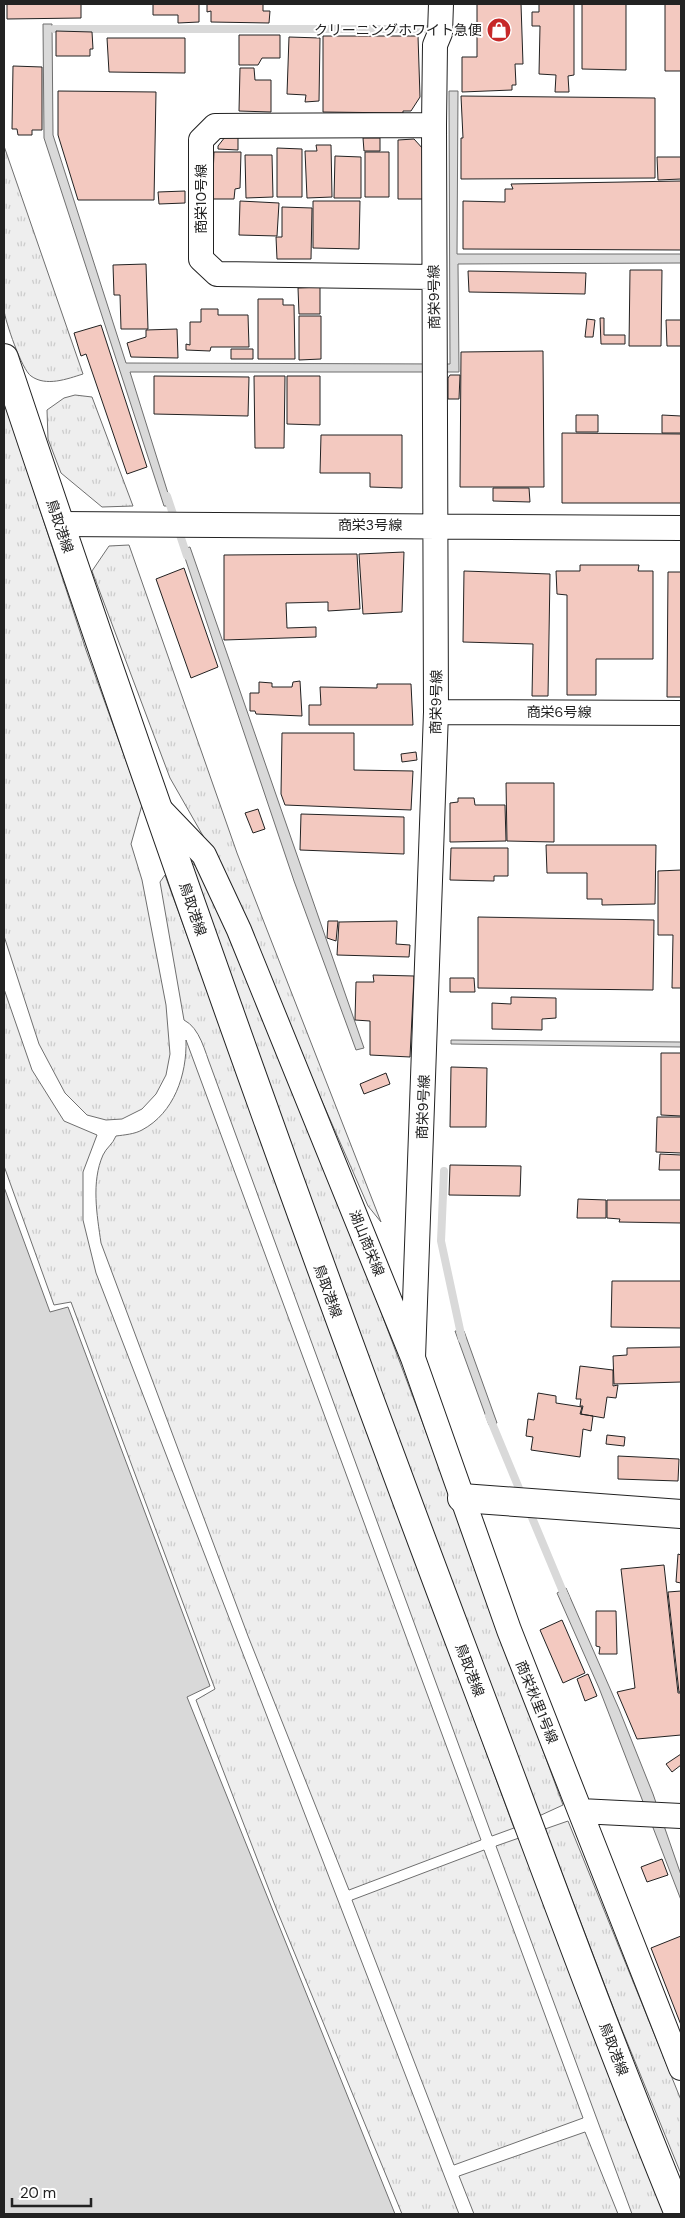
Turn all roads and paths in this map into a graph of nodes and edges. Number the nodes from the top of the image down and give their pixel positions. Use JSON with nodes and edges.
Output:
{"nodes":[{"id":1,"x":441,"y":4,"type":"edge"},
{"id":2,"x":434,"y":125,"type":"junction"},
{"id":3,"x":434,"y":278,"type":"junction"},
{"id":4,"x":4,"y":358,"type":"edge"},
{"id":5,"x":59,"y":524,"type":"junction"},
{"id":6,"x":437,"y":525,"type":"junction"},
{"id":7,"x":681,"y":528,"type":"edge"},
{"id":8,"x":436,"y":712,"type":"junction"},
{"id":9,"x":681,"y":713,"type":"edge"},
{"id":10,"x":156,"y":804,"type":"junction"},
{"id":11,"x":413,"y":1358,"type":"junction"},
{"id":12,"x":462,"y":1498,"type":"junction"},
{"id":13,"x":681,"y":1514,"type":"edge"},
{"id":14,"x":580,"y":1811,"type":"junction"},
{"id":15,"x":681,"y":1816,"type":"edge"},
{"id":16,"x":681,"y":2068,"type":"edge"},
{"id":17,"x":679,"y":2214,"type":"edge"}],
"edges":[{"from":1,"to":2,"type":"street","name":"商栄9号線"},
{"from":2,"to":3,"type":"street","name":"商栄9号線"},
{"from":2,"to":3,"type":"street","name":"商栄10号線"},
{"from":3,"to":6,"type":"street","name":"商栄9号線"},
{"from":4,"to":5,"type":"main road","name":"鳥取港線"},
{"from":5,"to":6,"type":"street","name":"商栄3号線"},
{"from":5,"to":10,"type":"main road","name":"鳥取港線"},
{"from":6,"to":7,"type":"street","name":"商栄3号線"},
{"from":6,"to":8,"type":"street","name":"商栄9号線"},
{"from":8,"to":9,"type":"street","name":"商栄6号線"},
{"from":8,"to":11,"type":"street","name":"商栄9号線"},
{"from":10,"to":11,"type":"street","name":"湖山商栄線"},
{"from":10,"to":17,"type":"main road","name":"鳥取港線"},
{"from":11,"to":12,"type":"street","name":"湖山商栄線"},
{"from":12,"to":13,"type":"main road"},
{"from":12,"to":14,"type":"street","name":"商栄秋里1号線"},
{"from":14,"to":15,"type":"street"},
{"from":14,"to":16,"type":"street","name":"商栄秋里1号線"}]}
